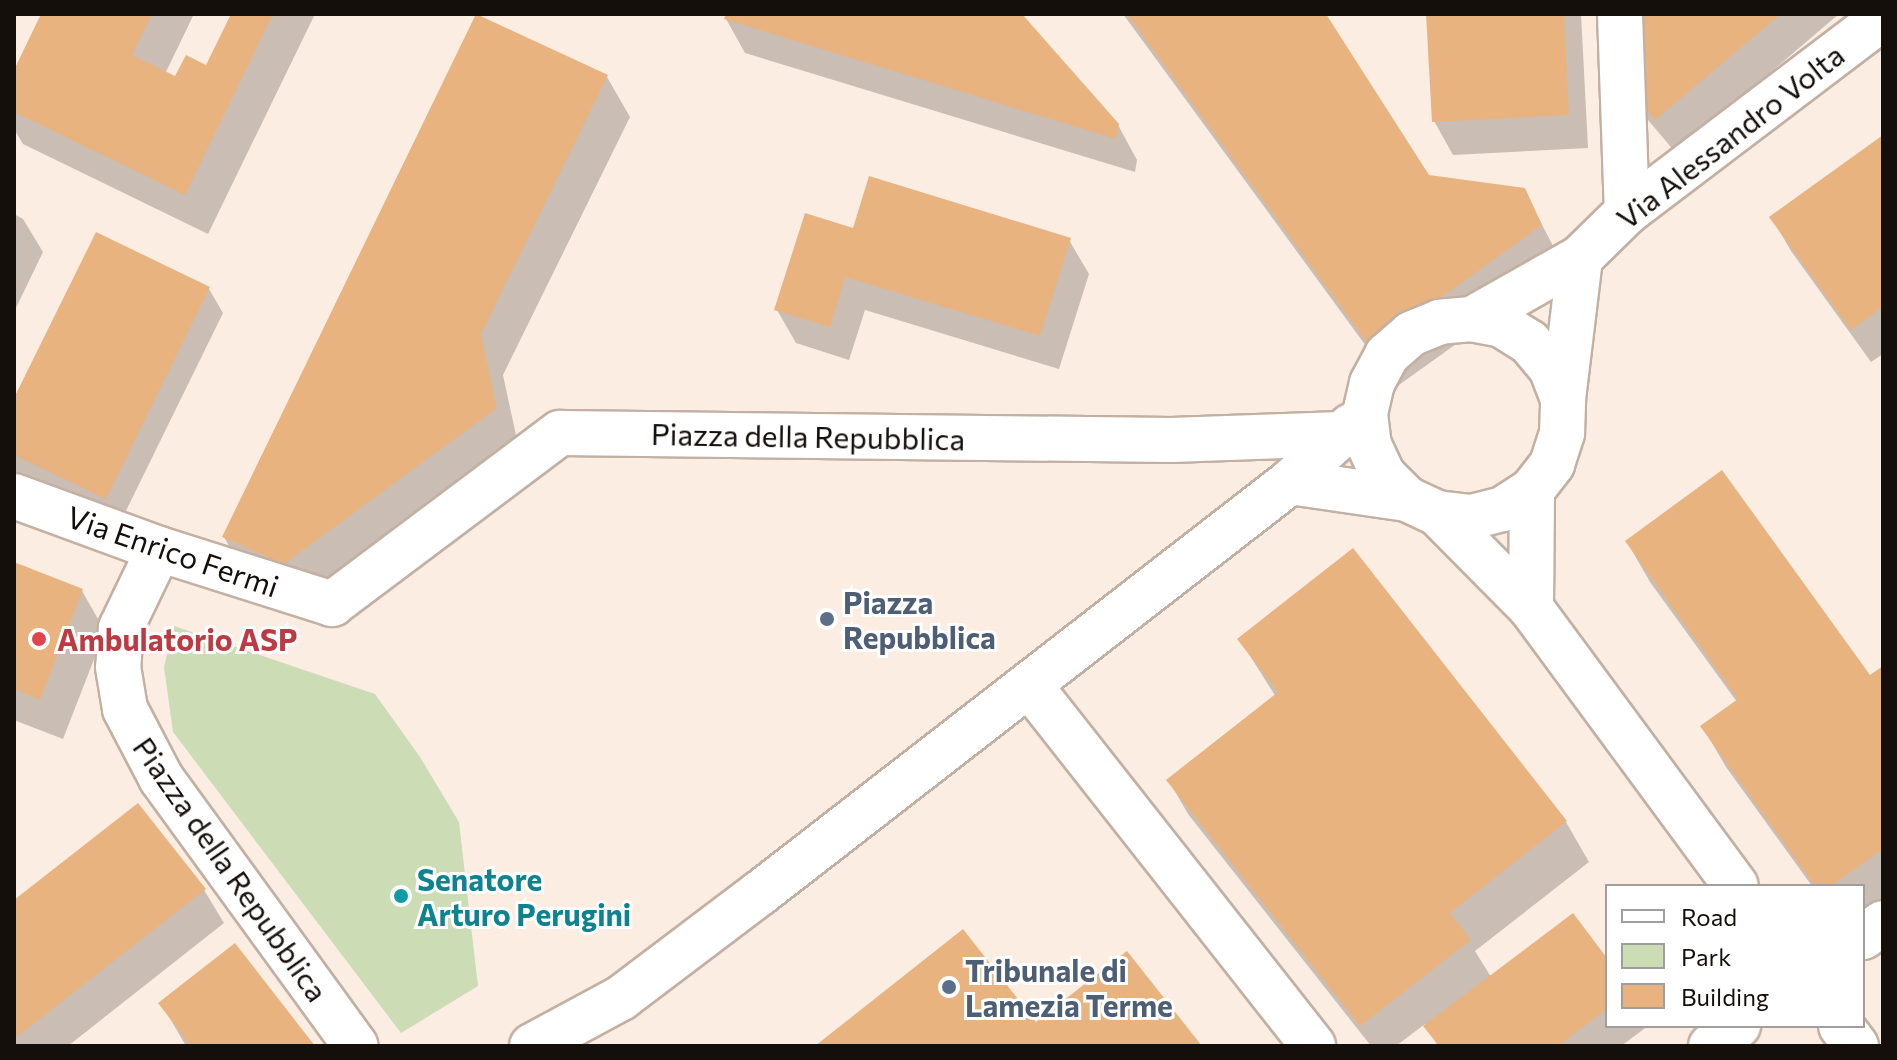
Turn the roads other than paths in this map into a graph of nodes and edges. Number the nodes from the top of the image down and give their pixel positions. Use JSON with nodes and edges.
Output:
{"nodes":[{"id":1,"x":1620,"y":14,"type":"edge"},
{"id":2,"x":1883,"y":18,"type":"edge"},
{"id":3,"x":1627,"y":212,"type":"junction"},
{"id":4,"x":1580,"y":258,"type":"junction"},
{"id":5,"x":1472,"y":319,"type":"junction"},
{"id":6,"x":1563,"y":399,"type":"junction"},
{"id":7,"x":1353,"y":424,"type":"junction"},
{"id":8,"x":1290,"y":482,"type":"junction"},
{"id":9,"x":1532,"y":490,"type":"junction"},
{"id":10,"x":14,"y":496,"type":"edge"},
{"id":11,"x":1422,"y":506,"type":"junction"},
{"id":12,"x":159,"y":549,"type":"junction"},
{"id":13,"x":332,"y":604,"type":"joint"},
{"id":14,"x":1531,"y":608,"type":"junction"},
{"id":15,"x":1030,"y":686,"type":"junction"},
{"id":16,"x":1735,"y":884,"type":"edge"},
{"id":17,"x":1883,"y":923,"type":"edge"},
{"id":18,"x":1865,"y":936,"type":"edge"},
{"id":19,"x":621,"y":998,"type":"junction"},
{"id":20,"x":1735,"y":1028,"type":"edge"},
{"id":21,"x":1842,"y":1028,"type":"edge"},
{"id":22,"x":356,"y":1046,"type":"edge"},
{"id":23,"x":532,"y":1046,"type":"edge"},
{"id":24,"x":592,"y":1046,"type":"edge"},
{"id":25,"x":1313,"y":1046,"type":"edge"},
{"id":26,"x":1711,"y":1046,"type":"edge"},
{"id":27,"x":1856,"y":1046,"type":"edge"}],
"edges":[{"from":1,"to":3,"type":"street"},
{"from":2,"to":3,"type":"street","name":"Via Alessandro Volta"},
{"from":3,"to":4,"type":"street","name":"Via Alessandro Volta"},
{"from":4,"to":5,"type":"street","name":"Via Alessandro Volta"},
{"from":4,"to":6,"type":"street"},
{"from":5,"to":6,"type":"street"},
{"from":5,"to":7,"type":"street"},
{"from":6,"to":9,"type":"street"},
{"from":7,"to":8,"type":"street"},
{"from":7,"to":11,"type":"street"},
{"from":7,"to":13,"type":"street","name":"Piazza della Repubblica"},
{"from":8,"to":11,"type":"street"},
{"from":8,"to":15,"type":"street"},
{"from":9,"to":11,"type":"street"},
{"from":9,"to":14,"type":"street"},
{"from":10,"to":12,"type":"street","name":"Via Enrico Fermi"},
{"from":11,"to":14,"type":"street"},
{"from":12,"to":13,"type":"street","name":"Via Enrico Fermi"},
{"from":12,"to":22,"type":"street","name":"Piazza della Repubblica"},
{"from":14,"to":16,"type":"street"},
{"from":15,"to":19,"type":"street"},
{"from":15,"to":25,"type":"street"},
{"from":17,"to":18,"type":"street"},
{"from":19,"to":23,"type":"street"},
{"from":19,"to":24,"type":"street"},
{"from":20,"to":26,"type":"street"},
{"from":21,"to":27,"type":"street"}]}
